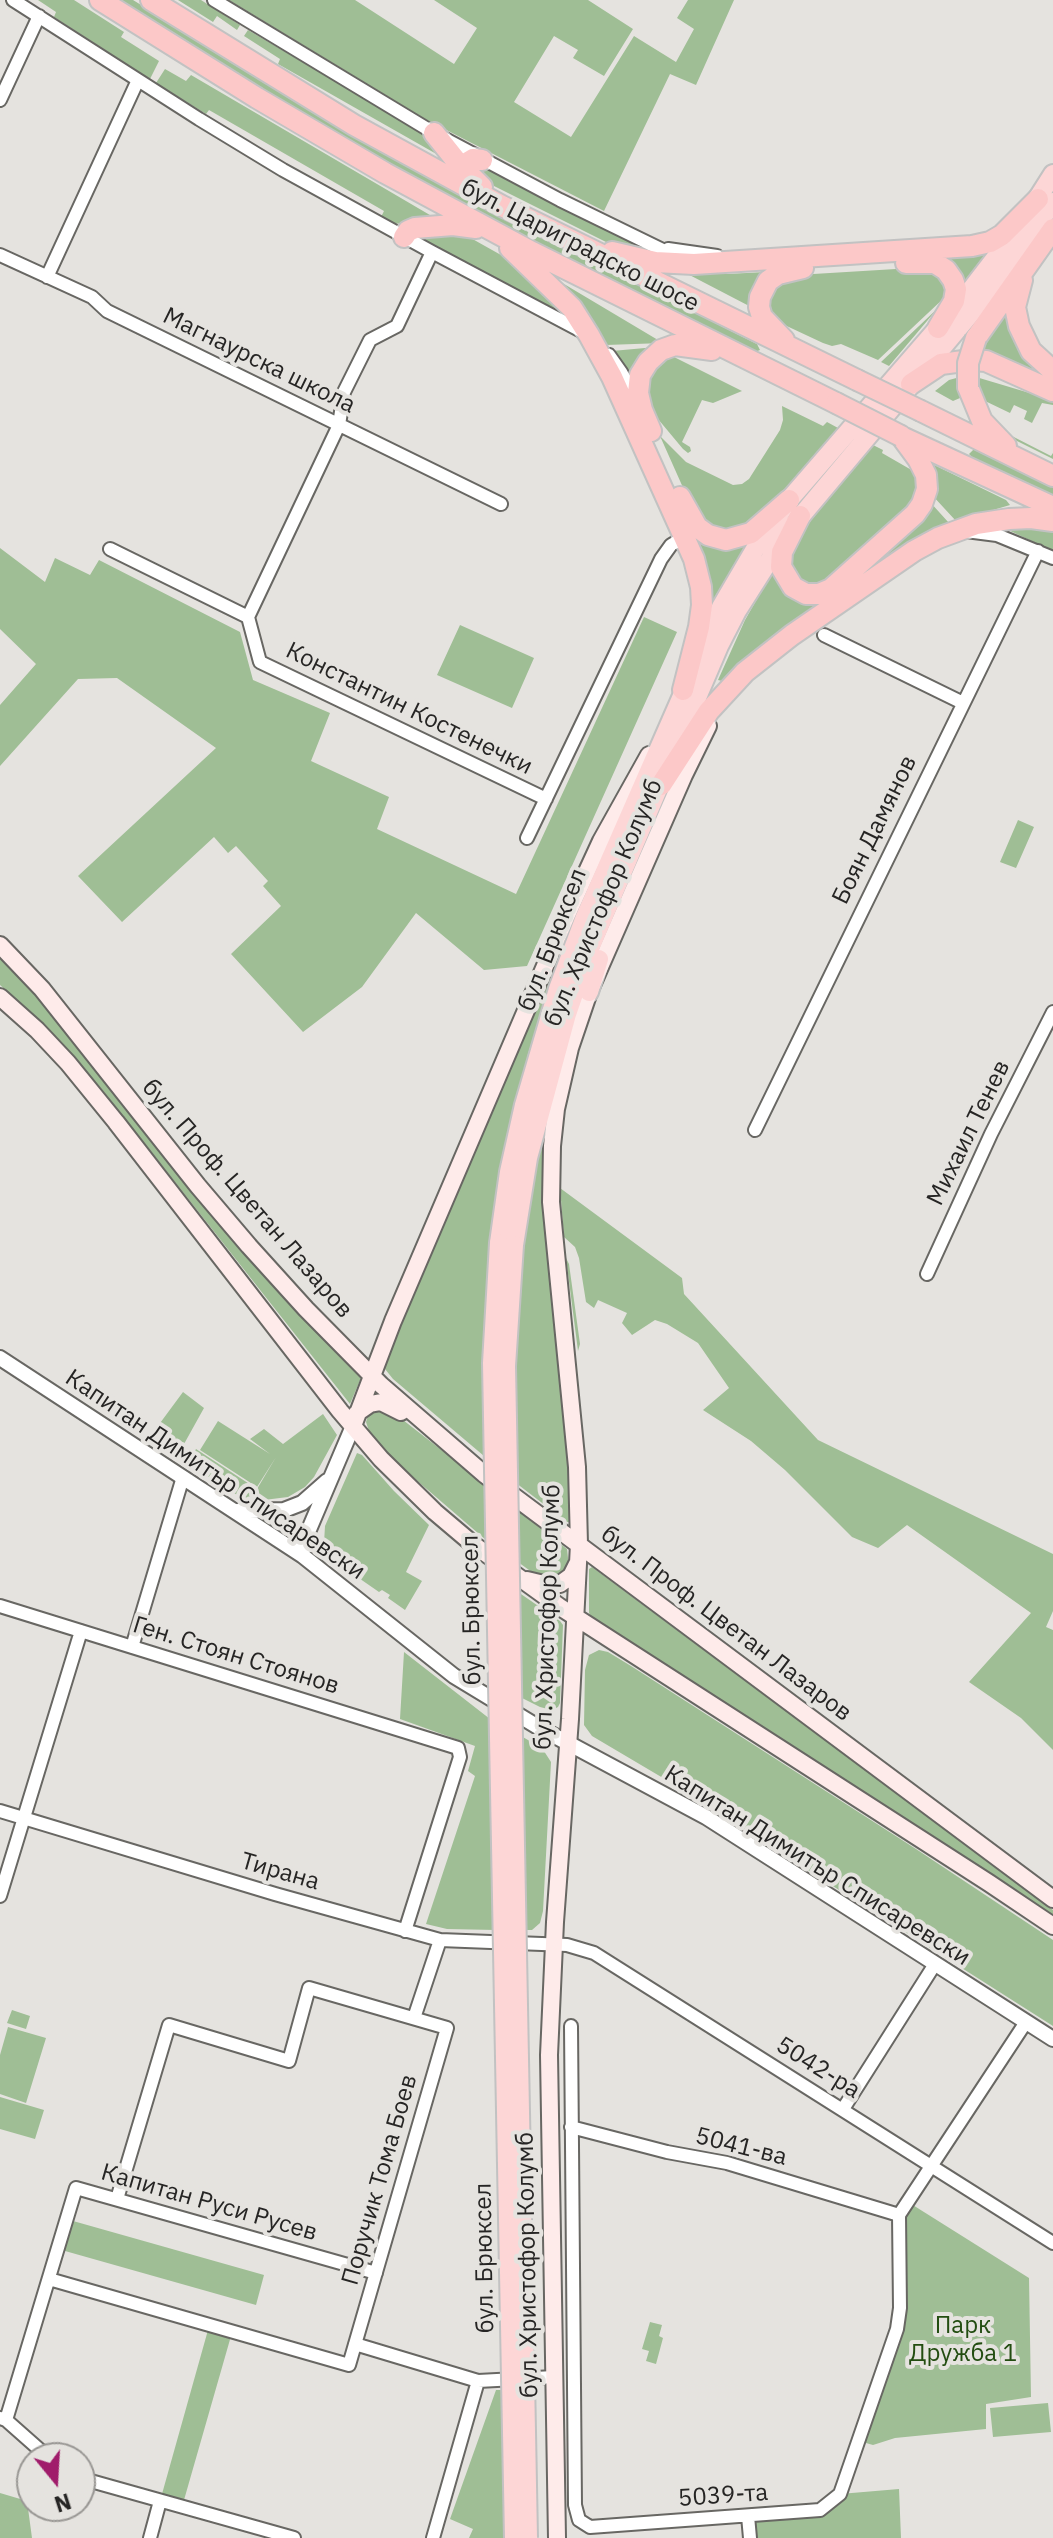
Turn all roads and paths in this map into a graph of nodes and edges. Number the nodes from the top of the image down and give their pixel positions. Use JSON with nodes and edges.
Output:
{"nodes":[{"id":1,"x":13,"y":0,"type":"edge"},
{"id":2,"x":100,"y":0,"type":"edge"},
{"id":3,"x":151,"y":0,"type":"edge"},
{"id":4,"x":214,"y":0,"type":"edge"},
{"id":5,"x":39,"y":16,"type":"junction"},
{"id":6,"x":138,"y":80,"type":"junction"},
{"id":7,"x":0,"y":100,"type":"edge"},
{"id":8,"x":434,"y":133,"type":"joint"},
{"id":9,"x":475,"y":166,"type":"junction"},
{"id":10,"x":1053,"y":174,"type":"edge"},
{"id":11,"x":1046,"y":200,"type":"edge"},
{"id":12,"x":502,"y":206,"type":"junction"},
{"id":13,"x":1053,"y":229,"type":"edge"},
{"id":14,"x":491,"y":231,"type":"junction"},
{"id":15,"x":552,"y":232,"type":"junction"},
{"id":16,"x":404,"y":237,"type":"junction"},
{"id":17,"x":661,"y":248,"type":"junction"},
{"id":18,"x":432,"y":252,"type":"junction"},
{"id":19,"x":0,"y":255,"type":"edge"},
{"id":20,"x":765,"y":260,"type":"junction"},
{"id":21,"x":694,"y":264,"type":"junction"},
{"id":22,"x":1028,"y":265,"type":"junction"},
{"id":23,"x":799,"y":268,"type":"junction"},
{"id":24,"x":47,"y":277,"type":"junction"},
{"id":25,"x":938,"y":328,"type":"junction"},
{"id":26,"x":589,"y":335,"type":"junction"},
{"id":27,"x":795,"y":351,"type":"junction"},
{"id":28,"x":740,"y":356,"type":"junction"},
{"id":29,"x":1053,"y":371,"type":"edge"},
{"id":30,"x":911,"y":384,"type":"junction"},
{"id":31,"x":1053,"y":391,"type":"edge"},
{"id":32,"x":642,"y":410,"type":"junction"},
{"id":33,"x":339,"y":425,"type":"junction"},
{"id":34,"x":901,"y":436,"type":"junction"},
{"id":35,"x":1024,"y":462,"type":"junction"},
{"id":36,"x":1053,"y":476,"type":"edge"},
{"id":37,"x":501,"y":504,"type":"dead end"},
{"id":38,"x":1053,"y":507,"type":"edge"},
{"id":39,"x":794,"y":508,"type":"junction"},
{"id":40,"x":1053,"y":521,"type":"edge"},
{"id":41,"x":955,"y":530,"type":"junction"},
{"id":42,"x":684,"y":537,"type":"junction"},
{"id":43,"x":110,"y":549,"type":"dead end"},
{"id":44,"x":1038,"y":551,"type":"junction"},
{"id":45,"x":1053,"y":558,"type":"edge"},
{"id":46,"x":248,"y":617,"type":"junction"},
{"id":47,"x":824,"y":635,"type":"dead end"},
{"id":48,"x":730,"y":686,"type":"junction"},
{"id":49,"x":683,"y":690,"type":"junction"},
{"id":50,"x":963,"y":703,"type":"junction"},
{"id":51,"x":674,"y":712,"type":"junction"},
{"id":52,"x":661,"y":785,"type":"junction"},
{"id":53,"x":546,"y":799,"type":"junction"},
{"id":54,"x":527,"y":838,"type":"dead end"},
{"id":55,"x":620,"y":879,"type":"junction"},
{"id":56,"x":0,"y":945,"type":"edge"},
{"id":57,"x":589,"y":992,"type":"junction"},
{"id":58,"x":0,"y":997,"type":"edge"},
{"id":59,"x":1053,"y":1012,"type":"edge"},
{"id":60,"x":1049,"y":1032,"type":"edge"},
{"id":61,"x":755,"y":1130,"type":"dead end"},
{"id":62,"x":507,"y":1244,"type":"junction"},
{"id":63,"x":927,"y":1274,"type":"dead end"},
{"id":64,"x":393,"y":1321,"type":"junction"},
{"id":65,"x":332,"y":1336,"type":"junction"},
{"id":66,"x":0,"y":1358,"type":"edge"},
{"id":67,"x":372,"y":1375,"type":"junction"},
{"id":68,"x":355,"y":1420,"type":"junction"},
{"id":69,"x":430,"y":1429,"type":"junction"},
{"id":70,"x":183,"y":1477,"type":"junction"},
{"id":71,"x":331,"y":1478,"type":"junction"},
{"id":72,"x":236,"y":1511,"type":"junction"},
{"id":73,"x":579,"y":1544,"type":"junction"},
{"id":74,"x":303,"y":1556,"type":"junction"},
{"id":75,"x":578,"y":1562,"type":"junction"},
{"id":76,"x":518,"y":1578,"type":"junction"},
{"id":77,"x":0,"y":1606,"type":"edge"},
{"id":78,"x":575,"y":1617,"type":"junction"},
{"id":79,"x":81,"y":1631,"type":"junction"},
{"id":80,"x":614,"y":1642,"type":"junction"},
{"id":81,"x":132,"y":1647,"type":"junction"},
{"id":82,"x":573,"y":1661,"type":"junction"},
{"id":83,"x":568,"y":1744,"type":"junction"},
{"id":84,"x":0,"y":1811,"type":"edge"},
{"id":85,"x":24,"y":1818,"type":"junction"},
{"id":86,"x":0,"y":1896,"type":"edge"},
{"id":87,"x":1053,"y":1899,"type":"edge"},
{"id":88,"x":1053,"y":1926,"type":"edge"},
{"id":89,"x":405,"y":1931,"type":"junction"},
{"id":90,"x":440,"y":1940,"type":"junction"},
{"id":91,"x":554,"y":1944,"type":"junction"},
{"id":92,"x":935,"y":1964,"type":"junction"},
{"id":93,"x":414,"y":2018,"type":"junction"},
{"id":94,"x":1026,"y":2022,"type":"junction"},
{"id":95,"x":571,"y":2026,"type":"dead end"},
{"id":96,"x":1053,"y":2039,"type":"edge"},
{"id":97,"x":843,"y":2109,"type":"junction"},
{"id":98,"x":571,"y":2127,"type":"junction"},
{"id":99,"x":932,"y":2167,"type":"junction"},
{"id":100,"x":117,"y":2199,"type":"junction"},
{"id":101,"x":899,"y":2215,"type":"junction"},
{"id":102,"x":1053,"y":2243,"type":"edge"},
{"id":103,"x":376,"y":2273,"type":"junction"},
{"id":104,"x":49,"y":2279,"type":"junction"},
{"id":105,"x":355,"y":2344,"type":"junction"},
{"id":106,"x":554,"y":2377,"type":"junction"},
{"id":107,"x":478,"y":2381,"type":"junction"},
{"id":108,"x":3,"y":2419,"type":"edge"},
{"id":109,"x":30,"y":2442,"type":"edge"},
{"id":110,"x":96,"y":2483,"type":"edge"},
{"id":111,"x":160,"y":2501,"type":"junction"},
{"id":112,"x":748,"y":2516,"type":"junction"},
{"id":113,"x":150,"y":2538,"type":"edge"},
{"id":114,"x":294,"y":2538,"type":"edge"},
{"id":115,"x":433,"y":2538,"type":"edge"},
{"id":116,"x":514,"y":2538,"type":"edge"},
{"id":117,"x":528,"y":2538,"type":"edge"},
{"id":118,"x":557,"y":2538,"type":"edge"},
{"id":119,"x":750,"y":2538,"type":"edge"}],
"edges":[{"from":1,"to":5,"type":"street"},
{"from":2,"to":14,"type":"highway","name":"бул. Цариградско шосе"},
{"from":3,"to":12,"type":"highway","name":"бул. Цариградско шосе"},
{"from":4,"to":8,"type":"street"},
{"from":5,"to":6,"type":"street"},
{"from":5,"to":7,"type":"street"},
{"from":6,"to":16,"type":"street"},
{"from":6,"to":24,"type":"street"},
{"from":8,"to":9,"type":"highway"},
{"from":9,"to":12,"type":"highway"},
{"from":9,"to":17,"type":"street","name":"бул. Цариградско шосе"},
{"from":10,"to":11,"type":"main road"},
{"from":11,"to":20,"type":"highway"},
{"from":11,"to":25,"type":"main road","name":"бул. Христофор Колумб"},
{"from":11,"to":30,"type":"main road","name":"бул. Христофор Колумб"},
{"from":12,"to":15,"type":"highway","name":"бул. Цариградско шосе"},
{"from":13,"to":22,"type":"highway"},
{"from":14,"to":16,"type":"highway"},
{"from":14,"to":26,"type":"highway"},
{"from":14,"to":28,"type":"highway","name":"бул. Цариградско шосе"},
{"from":15,"to":21,"type":"highway"},
{"from":15,"to":27,"type":"highway","name":"бул. Цариградско шосе"},
{"from":16,"to":18,"type":"street"},
{"from":17,"to":20,"type":"street","name":"бул. Цариградско шосе"},
{"from":17,"to":21,"type":"street","name":"бул. Цариградско шосе"},
{"from":18,"to":26,"type":"street"},
{"from":18,"to":33,"type":"street"},
{"from":19,"to":24,"type":"street","name":"Магнаурска школа"},
{"from":20,"to":21,"type":"highway"},
{"from":21,"to":23,"type":"street","name":"бул. Цариградско шосе"},
{"from":22,"to":29,"type":"highway"},
{"from":22,"to":35,"type":"highway","bridge":true},
{"from":23,"to":25,"type":"highway"},
{"from":23,"to":27,"type":"highway"},
{"from":24,"to":33,"type":"street","name":"Магнаурска школа"},
{"from":25,"to":39,"type":"main road","name":"бул. Христофор Колумб"},
{"from":26,"to":32,"type":"street"},
{"from":26,"to":42,"type":"highway"},
{"from":27,"to":35,"type":"highway","name":"бул. Цариградско шосе","bridge":true},
{"from":28,"to":32,"type":"highway"},
{"from":28,"to":34,"type":"highway","name":"бул. Цариградско шосе","bridge":true},
{"from":30,"to":31,"type":"highway"},
{"from":30,"to":39,"type":"main road","name":"бул. Христофор Колумб"},
{"from":32,"to":39,"type":"highway"},
{"from":33,"to":37,"type":"street","name":"Магнаурска школа"},
{"from":33,"to":46,"type":"street"},
{"from":34,"to":38,"type":"highway","name":"бул. Цариградско шосе"},
{"from":34,"to":39,"type":"highway"},
{"from":35,"to":36,"type":"highway","name":"бул. Цариградско шосе"},
{"from":39,"to":49,"type":"main road","name":"бул. Христофор Колумб"},
{"from":39,"to":52,"type":"main road","name":"бул. Христофор Колумб"},
{"from":40,"to":41,"type":"highway"},
{"from":41,"to":44,"type":"street"},
{"from":41,"to":48,"type":"highway"},
{"from":42,"to":49,"type":"highway"},
{"from":42,"to":53,"type":"street"},
{"from":43,"to":46,"type":"street"},
{"from":44,"to":45,"type":"street"},
{"from":44,"to":50,"type":"street","name":"Боян Дамянов"},
{"from":46,"to":53,"type":"street","name":"Константин Костенечки"},
{"from":47,"to":50,"type":"street"},
{"from":48,"to":52,"type":"highway"},
{"from":48,"to":57,"type":"main road","name":"бул. Христофор Колумб"},
{"from":49,"to":51,"type":"main road","name":"бул. Христофор Колумб"},
{"from":50,"to":61,"type":"street","name":"Боян Дамянов"},
{"from":51,"to":62,"type":"main road","name":"бул. Брюксел"},
{"from":51,"to":64,"type":"main road","name":"бул. Христофор Колумб"},
{"from":52,"to":55,"type":"main road","name":"бул. Христофор Колумб"},
{"from":53,"to":54,"type":"street"},
{"from":55,"to":57,"type":"main road"},
{"from":55,"to":62,"type":"main road","name":"бул. Брюксел"},
{"from":56,"to":65,"type":"main road","name":"бул. Проф. Цветан Лазаров"},
{"from":57,"to":73,"type":"main road","name":"бул. Христофор Колумб"},
{"from":58,"to":68,"type":"main road","name":"бул. Проф. Цветан Лазаров"},
{"from":59,"to":60,"type":"street","name":"Михаил Тенев"},
{"from":60,"to":63,"type":"street","name":"Михаил Тенев"},
{"from":62,"to":116,"type":"main road","name":"бул. Брюксел","bridge":true},
{"from":62,"to":117,"type":"main road","name":"бул. Брюксел","bridge":true},
{"from":64,"to":65,"type":"main road"},
{"from":64,"to":67,"type":"main road","name":"бул. Христофор Колумб"},
{"from":65,"to":67,"type":"main road","name":"бул. Проф. Цветан Лазаров"},
{"from":66,"to":70,"type":"street","name":"Капитан Димитър Списаревски"},
{"from":67,"to":68,"type":"main road","name":"бул. Христофор Колумб"},
{"from":67,"to":69,"type":"main road","name":"бул. Проф. Цветан Лазаров"},
{"from":68,"to":69,"type":"main road"},
{"from":68,"to":71,"type":"street","name":"бул. Христофор Колумб"},
{"from":68,"to":76,"type":"main road","name":"бул. Проф. Цветан Лазаров"},
{"from":69,"to":73,"type":"main road","name":"бул. Проф. Цветан Лазаров"},
{"from":70,"to":72,"type":"street","name":"Капитан Димитър Списаревски"},
{"from":70,"to":81,"type":"street"},
{"from":71,"to":72,"type":"street"},
{"from":71,"to":74,"type":"street","name":"бул. Христофор Колумб"},
{"from":72,"to":74,"type":"street","name":"Капитан Димитър Списаревски"},
{"from":73,"to":75,"type":"main road","name":"бул. Христофор Колумб"},
{"from":73,"to":87,"type":"main road","name":"бул. Проф. Цветан Лазаров"},
{"from":74,"to":83,"type":"street","name":"Капитан Димитър Списаревски"},
{"from":75,"to":76,"type":"main road"},
{"from":75,"to":78,"type":"main road","name":"бул. Христофор Колумб"},
{"from":76,"to":78,"type":"main road","name":"бул. Проф. Цветан Лазаров"},
{"from":77,"to":79,"type":"street","name":"Ген. Стоян Стоянов"},
{"from":78,"to":80,"type":"main road","name":"бул. Проф. Цветан Лазаров"},
{"from":78,"to":82,"type":"main road","name":"бул. Христофор Колумб"},
{"from":79,"to":81,"type":"street","name":"Ген. Стоян Стоянов"},
{"from":79,"to":85,"type":"street"},
{"from":80,"to":82,"type":"main road"},
{"from":80,"to":88,"type":"main road","name":"бул. Проф. Цветан Лазаров"},
{"from":81,"to":89,"type":"street","name":"Ген. Стоян Стоянов"},
{"from":82,"to":83,"type":"main road","name":"бул. Христофор Колумб"},
{"from":83,"to":91,"type":"main road","name":"бул. Христофор Колумб"},
{"from":83,"to":92,"type":"street","name":"Капитан Димитър Списаревски"},
{"from":84,"to":85,"type":"street","name":"Тирана"},
{"from":85,"to":86,"type":"street"},
{"from":85,"to":89,"type":"street","name":"Тирана"},
{"from":89,"to":90,"type":"street","name":"Тирана"},
{"from":90,"to":91,"type":"street","name":"Тирана"},
{"from":90,"to":93,"type":"street"},
{"from":91,"to":97,"type":"street","name":"5042-ра"},
{"from":91,"to":106,"type":"main road","name":"бул. Христофор Колумб"},
{"from":92,"to":94,"type":"street","name":"Капитан Димитър Списаревски"},
{"from":92,"to":97,"type":"street"},
{"from":93,"to":100,"type":"street"},
{"from":93,"to":103,"type":"street","name":"Поручик Тома Боев"},
{"from":94,"to":96,"type":"street","name":"Капитан Димитър Списаревски"},
{"from":94,"to":99,"type":"street"},
{"from":95,"to":98,"type":"street","name":"5039-та"},
{"from":97,"to":99,"type":"street","name":"5042-ра"},
{"from":98,"to":101,"type":"street","name":"5041-ва"},
{"from":98,"to":112,"type":"street","name":"5039-та"},
{"from":99,"to":101,"type":"street"},
{"from":99,"to":102,"type":"street","name":"5042-ра"},
{"from":100,"to":103,"type":"street","name":"Капитан Руси Русев"},
{"from":100,"to":104,"type":"street","name":"Капитан Руси Русев"},
{"from":101,"to":112,"type":"street","name":"5039-та"},
{"from":103,"to":105,"type":"street","name":"Поручик Тома Боев"},
{"from":104,"to":105,"type":"street"},
{"from":104,"to":108,"type":"street"},
{"from":105,"to":107,"type":"street"},
{"from":106,"to":107,"type":"street"},
{"from":106,"to":118,"type":"main road","name":"бул. Христофор Колумб"},
{"from":107,"to":115,"type":"street"},
{"from":108,"to":109,"type":"street"},
{"from":110,"to":111,"type":"street"},
{"from":111,"to":113,"type":"street"},
{"from":111,"to":114,"type":"street"},
{"from":112,"to":119,"type":"street"}]}
